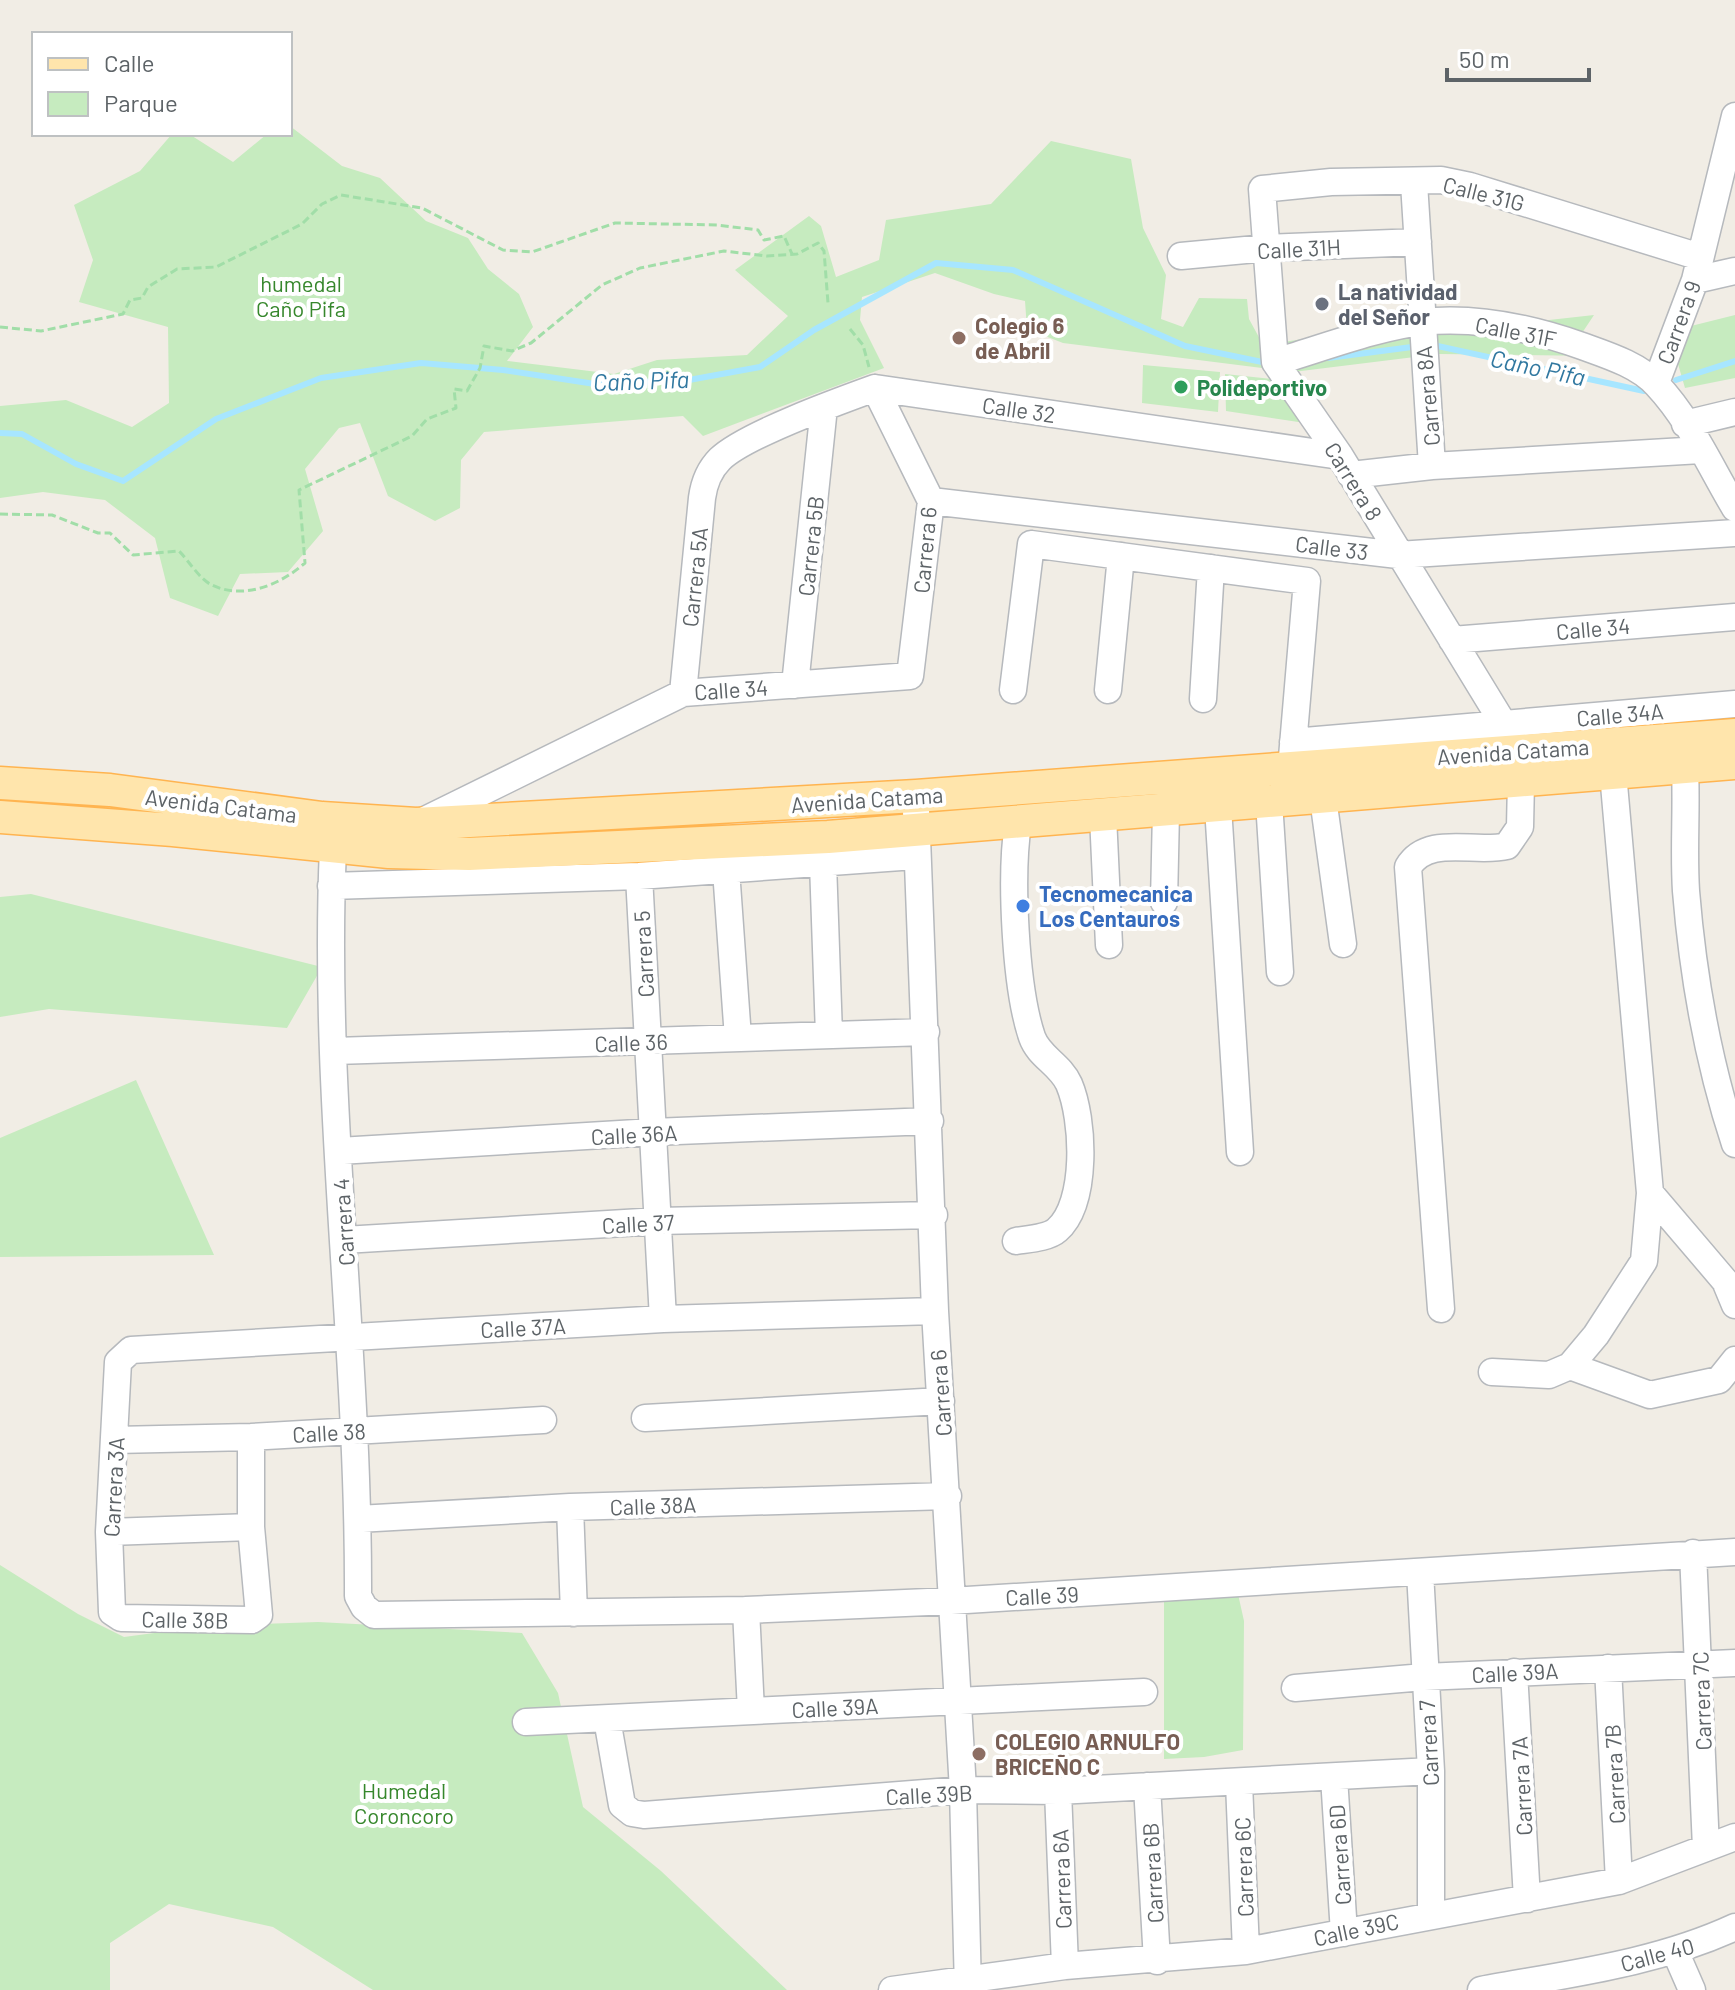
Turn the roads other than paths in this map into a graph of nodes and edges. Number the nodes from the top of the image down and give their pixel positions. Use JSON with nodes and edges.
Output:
{"nodes":[{"id":1,"x":1735,"y":116,"type":"edge"},
{"id":2,"x":1727,"y":172,"type":"edge"},
{"id":3,"x":1414,"y":183,"type":"junction"},
{"id":4,"x":1418,"y":242,"type":"junction"},
{"id":5,"x":1267,"y":248,"type":"junction"},
{"id":6,"x":1181,"y":256,"type":"dead end"},
{"id":7,"x":1697,"y":268,"type":"junction"},
{"id":8,"x":1735,"y":271,"type":"edge"},
{"id":9,"x":1420,"y":322,"type":"junction"},
{"id":10,"x":1275,"y":362,"type":"junction"},
{"id":11,"x":1656,"y":383,"type":"junction"},
{"id":12,"x":875,"y":388,"type":"junction"},
{"id":13,"x":824,"y":407,"type":"junction"},
{"id":14,"x":1735,"y":412,"type":"edge"},
{"id":15,"x":1685,"y":424,"type":"junction"},
{"id":16,"x":1701,"y":450,"type":"junction"},
{"id":17,"x":715,"y":465,"type":"joint"},
{"id":18,"x":1346,"y":466,"type":"junction"},
{"id":19,"x":1432,"y":466,"type":"junction"},
{"id":20,"x":931,"y":501,"type":"junction"},
{"id":21,"x":1735,"y":514,"type":"edge"},
{"id":22,"x":1398,"y":555,"type":"junction"},
{"id":23,"x":1121,"y":556,"type":"junction"},
{"id":24,"x":1211,"y":568,"type":"junction"},
{"id":25,"x":1735,"y":617,"type":"edge"},
{"id":26,"x":1452,"y":640,"type":"junction"},
{"id":27,"x":910,"y":676,"type":"joint"},
{"id":28,"x":795,"y":685,"type":"junction"},
{"id":29,"x":1013,"y":690,"type":"dead end"},
{"id":30,"x":1108,"y":690,"type":"dead end"},
{"id":31,"x":683,"y":693,"type":"junction"},
{"id":32,"x":1203,"y":699,"type":"dead end"},
{"id":33,"x":1735,"y":704,"type":"edge"},
{"id":34,"x":1735,"y":735,"type":"edge"},
{"id":35,"x":1515,"y":752,"type":"junction"},
{"id":36,"x":1684,"y":753,"type":"junction"},
{"id":37,"x":1292,"y":756,"type":"junction"},
{"id":38,"x":1735,"y":763,"type":"edge"},
{"id":39,"x":522,"y":773,"type":"junction"},
{"id":40,"x":1613,"y":773,"type":"junction"},
{"id":41,"x":0,"y":783,"type":"edge"},
{"id":42,"x":916,"y":796,"type":"junction"},
{"id":43,"x":1323,"y":798,"type":"junction"},
{"id":44,"x":1269,"y":802,"type":"junction"},
{"id":45,"x":1218,"y":807,"type":"junction"},
{"id":46,"x":1166,"y":811,"type":"junction"},
{"id":47,"x":1103,"y":816,"type":"junction"},
{"id":48,"x":0,"y":817,"type":"edge"},
{"id":49,"x":526,"y":818,"type":"junction"},
{"id":50,"x":416,"y":824,"type":"junction"},
{"id":51,"x":1018,"y":824,"type":"junction"},
{"id":52,"x":915,"y":844,"type":"junction"},
{"id":53,"x":333,"y":848,"type":"junction"},
{"id":54,"x":823,"y":863,"type":"junction"},
{"id":55,"x":726,"y":870,"type":"junction"},
{"id":56,"x":639,"y":876,"type":"junction"},
{"id":57,"x":331,"y":886,"type":"junction"},
{"id":58,"x":1164,"y":902,"type":"dead end"},
{"id":59,"x":1343,"y":944,"type":"dead end"},
{"id":60,"x":1109,"y":945,"type":"dead end"},
{"id":61,"x":1280,"y":972,"type":"dead end"},
{"id":62,"x":926,"y":1032,"type":"junction"},
{"id":63,"x":829,"y":1035,"type":"junction"},
{"id":64,"x":738,"y":1038,"type":"junction"},
{"id":65,"x":648,"y":1041,"type":"junction"},
{"id":66,"x":335,"y":1051,"type":"junction"},
{"id":67,"x":930,"y":1121,"type":"junction"},
{"id":68,"x":653,"y":1132,"type":"junction"},
{"id":69,"x":1735,"y":1144,"type":"edge"},
{"id":70,"x":339,"y":1151,"type":"junction"},
{"id":71,"x":1240,"y":1152,"type":"dead end"},
{"id":72,"x":1650,"y":1193,"type":"junction"},
{"id":73,"x":934,"y":1215,"type":"junction"},
{"id":74,"x":658,"y":1221,"type":"junction"},
{"id":75,"x":344,"y":1240,"type":"junction"},
{"id":76,"x":1016,"y":1241,"type":"dead end"},
{"id":77,"x":1735,"y":1305,"type":"edge"},
{"id":78,"x":1441,"y":1309,"type":"dead end"},
{"id":79,"x":935,"y":1311,"type":"junction"},
{"id":80,"x":663,"y":1319,"type":"junction"},
{"id":81,"x":351,"y":1336,"type":"junction"},
{"id":82,"x":1735,"y":1360,"type":"edge"},
{"id":83,"x":118,"y":1362,"type":"joint"},
{"id":84,"x":1570,"y":1366,"type":"junction"},
{"id":85,"x":1492,"y":1372,"type":"dead end"},
{"id":86,"x":941,"y":1401,"type":"junction"},
{"id":87,"x":645,"y":1418,"type":"dead end"},
{"id":88,"x":543,"y":1420,"type":"dead end"},
{"id":89,"x":353,"y":1431,"type":"junction"},
{"id":90,"x":251,"y":1437,"type":"junction"},
{"id":91,"x":115,"y":1440,"type":"junction"},
{"id":92,"x":948,"y":1496,"type":"junction"},
{"id":93,"x":570,"y":1507,"type":"junction"},
{"id":94,"x":358,"y":1519,"type":"junction"},
{"id":95,"x":251,"y":1527,"type":"junction"},
{"id":96,"x":109,"y":1532,"type":"junction"},
{"id":97,"x":1735,"y":1552,"type":"edge"},
{"id":98,"x":1693,"y":1553,"type":"junction"},
{"id":99,"x":1420,"y":1572,"type":"junction"},
{"id":100,"x":358,"y":1596,"type":"joint"},
{"id":101,"x":951,"y":1601,"type":"junction"},
{"id":102,"x":746,"y":1610,"type":"junction"},
{"id":103,"x":112,"y":1612,"type":"joint"},
{"id":104,"x":574,"y":1613,"type":"junction"},
{"id":105,"x":1735,"y":1663,"type":"edge"},
{"id":106,"x":1700,"y":1666,"type":"junction"},
{"id":107,"x":1608,"y":1668,"type":"junction"},
{"id":108,"x":1514,"y":1672,"type":"junction"},
{"id":109,"x":1424,"y":1677,"type":"junction"},
{"id":110,"x":1295,"y":1688,"type":"dead end"},
{"id":111,"x":1144,"y":1692,"type":"dead end"},
{"id":112,"x":958,"y":1701,"type":"junction"},
{"id":113,"x":751,"y":1711,"type":"junction"},
{"id":114,"x":607,"y":1719,"type":"junction"},
{"id":115,"x":526,"y":1722,"type":"dead end"},
{"id":116,"x":1431,"y":1771,"type":"junction"},
{"id":117,"x":1334,"y":1777,"type":"junction"},
{"id":118,"x":1239,"y":1783,"type":"junction"},
{"id":119,"x":1147,"y":1786,"type":"junction"},
{"id":120,"x":963,"y":1790,"type":"junction"},
{"id":121,"x":1058,"y":1791,"type":"junction"},
{"id":122,"x":1735,"y":1837,"type":"edge"},
{"id":123,"x":1706,"y":1848,"type":"junction"},
{"id":124,"x":1619,"y":1881,"type":"junction"},
{"id":125,"x":1527,"y":1899,"type":"junction"},
{"id":126,"x":1431,"y":1914,"type":"junction"},
{"id":127,"x":1735,"y":1927,"type":"edge"},
{"id":128,"x":1344,"y":1933,"type":"junction"},
{"id":129,"x":1246,"y":1951,"type":"junction"},
{"id":130,"x":1675,"y":1951,"type":"junction"},
{"id":131,"x":1157,"y":1961,"type":"junction"},
{"id":132,"x":1065,"y":1966,"type":"junction"},
{"id":133,"x":968,"y":1983,"type":"edge"},
{"id":134,"x":892,"y":1990,"type":"edge"},
{"id":135,"x":1481,"y":1990,"type":"edge"},
{"id":136,"x":1692,"y":1990,"type":"edge"}],
"edges":[{"from":1,"to":2,"type":"street","name":"Carrera 9"},
{"from":2,"to":7,"type":"street","name":"Carrera 9"},
{"from":3,"to":4,"type":"street","name":"Carrera 8A"},
{"from":3,"to":5,"type":"street","name":"Calle 31G"},
{"from":3,"to":7,"type":"street","name":"Calle 31G"},
{"from":4,"to":5,"type":"street","name":"Calle 31H"},
{"from":4,"to":9,"type":"street","name":"Carrera 8A"},
{"from":5,"to":6,"type":"street","name":"Calle 31H"},
{"from":5,"to":10,"type":"street"},
{"from":7,"to":8,"type":"street"},
{"from":7,"to":11,"type":"street","name":"Carrera 9"},
{"from":9,"to":10,"type":"street","name":"Calle 31F"},
{"from":9,"to":11,"type":"street","name":"Calle 31F"},
{"from":9,"to":19,"type":"street","name":"Carrera 8A"},
{"from":10,"to":18,"type":"street","name":"Carrera 8"},
{"from":11,"to":15,"type":"street","name":"Carrera 9"},
{"from":12,"to":13,"type":"street","name":"Calle 32"},
{"from":12,"to":18,"type":"street","name":"Calle 32"},
{"from":12,"to":20,"type":"street","name":"Carrera 6"},
{"from":13,"to":17,"type":"street","name":"Calle 32"},
{"from":13,"to":28,"type":"street","name":"Carrera 5B"},
{"from":14,"to":15,"type":"street"},
{"from":15,"to":16,"type":"street","name":"Carrera 9"},
{"from":16,"to":19,"type":"street","name":"Calle 32"},
{"from":16,"to":21,"type":"street","name":"Carrera 9"},
{"from":17,"to":31,"type":"street","name":"Carrera 5A"},
{"from":18,"to":19,"type":"street","name":"Calle 32"},
{"from":18,"to":22,"type":"street","name":"Carrera 8"},
{"from":20,"to":22,"type":"street","name":"Calle 33"},
{"from":20,"to":27,"type":"street","name":"Carrera 6"},
{"from":21,"to":22,"type":"street","name":"Calle 33"},
{"from":22,"to":26,"type":"street","name":"Carrera 8"},
{"from":23,"to":24,"type":"street"},
{"from":23,"to":29,"type":"street"},
{"from":23,"to":30,"type":"street"},
{"from":24,"to":32,"type":"street"},
{"from":24,"to":37,"type":"street"},
{"from":25,"to":26,"type":"street","name":"Calle 34"},
{"from":26,"to":35,"type":"street","name":"Carrera 8"},
{"from":27,"to":28,"type":"street","name":"Calle 34"},
{"from":28,"to":31,"type":"street","name":"Calle 34"},
{"from":31,"to":39,"type":"street","name":"Calle 34"},
{"from":33,"to":35,"type":"street","name":"Calle 34A"},
{"from":34,"to":36,"type":"main road","name":"Avenida Catama"},
{"from":35,"to":36,"type":"main road","name":"Avenida Catama"},
{"from":35,"to":37,"type":"main road","name":"Avenida Catama"},
{"from":35,"to":40,"type":"main road","name":"Avenida Catama"},
{"from":35,"to":43,"type":"main road","name":"Avenida Catama"},
{"from":35,"to":78,"type":"street"},
{"from":36,"to":38,"type":"main road","name":"Avenida Catama"},
{"from":36,"to":40,"type":"main road","name":"Avenida Catama"},
{"from":36,"to":69,"type":"street"},
{"from":37,"to":42,"type":"main road","name":"Avenida Catama"},
{"from":39,"to":49,"type":"street"},
{"from":39,"to":50,"type":"street","name":"Calle 34"},
{"from":40,"to":72,"type":"street"},
{"from":41,"to":50,"type":"main road","name":"Avenida Catama"},
{"from":42,"to":49,"type":"main road","name":"Avenida Catama"},
{"from":42,"to":52,"type":"street","name":"Carrera 6"},
{"from":43,"to":44,"type":"main road","name":"Avenida Catama"},
{"from":43,"to":59,"type":"street"},
{"from":44,"to":45,"type":"main road","name":"Avenida Catama"},
{"from":44,"to":61,"type":"street"},
{"from":45,"to":46,"type":"main road","name":"Avenida Catama"},
{"from":45,"to":71,"type":"street"},
{"from":46,"to":47,"type":"main road","name":"Avenida Catama"},
{"from":46,"to":58,"type":"street"},
{"from":47,"to":51,"type":"main road","name":"Avenida Catama"},
{"from":47,"to":60,"type":"street"},
{"from":48,"to":53,"type":"main road","name":"Avenida Catama"},
{"from":49,"to":50,"type":"main road","name":"Avenida Catama"},
{"from":51,"to":52,"type":"main road","name":"Avenida Catama"},
{"from":51,"to":76,"type":"street"},
{"from":52,"to":53,"type":"main road","name":"Avenida Catama"},
{"from":52,"to":54,"type":"street","name":"Avenida Catama"},
{"from":52,"to":62,"type":"street","name":"Carrera 6"},
{"from":53,"to":57,"type":"street","name":"Carrera 4"},
{"from":54,"to":55,"type":"street","name":"Avenida Catama"},
{"from":54,"to":63,"type":"street"},
{"from":55,"to":56,"type":"street","name":"Avenida Catama"},
{"from":55,"to":64,"type":"street"},
{"from":56,"to":57,"type":"street","name":"Avenida Catama"},
{"from":56,"to":65,"type":"street","name":"Carrera 5"},
{"from":57,"to":66,"type":"street","name":"Carrera 4"},
{"from":62,"to":63,"type":"street","name":"Calle 36"},
{"from":62,"to":67,"type":"street","name":"Carrera 6"},
{"from":63,"to":64,"type":"street","name":"Calle 36"},
{"from":64,"to":65,"type":"street","name":"Calle 36"},
{"from":65,"to":66,"type":"street","name":"Calle 36"},
{"from":65,"to":68,"type":"street","name":"Carrera 5"},
{"from":66,"to":70,"type":"street","name":"Carrera 4"},
{"from":67,"to":68,"type":"street","name":"Calle 36A"},
{"from":67,"to":73,"type":"street","name":"Carrera 6"},
{"from":68,"to":70,"type":"street","name":"Calle 36A"},
{"from":68,"to":74,"type":"street","name":"Carrera 5"},
{"from":70,"to":75,"type":"street","name":"Carrera 4"},
{"from":72,"to":77,"type":"street"},
{"from":72,"to":84,"type":"street"},
{"from":73,"to":74,"type":"street","name":"Calle 37"},
{"from":73,"to":79,"type":"street","name":"Carrera 6"},
{"from":74,"to":75,"type":"street","name":"Calle 37"},
{"from":74,"to":80,"type":"street","name":"Carrera 5"},
{"from":75,"to":81,"type":"street","name":"Carrera 4"},
{"from":79,"to":80,"type":"street","name":"Calle 37A"},
{"from":79,"to":86,"type":"street","name":"Carrera 6"},
{"from":80,"to":81,"type":"street","name":"Calle 37A"},
{"from":81,"to":83,"type":"street","name":"Calle 37A"},
{"from":81,"to":89,"type":"street","name":"Carrera 4"},
{"from":82,"to":84,"type":"street"},
{"from":83,"to":91,"type":"street","name":"Carrera 3A"},
{"from":84,"to":85,"type":"street"},
{"from":86,"to":87,"type":"street"},
{"from":86,"to":92,"type":"street","name":"Carrera 6"},
{"from":88,"to":89,"type":"street","name":"Calle 38"},
{"from":89,"to":90,"type":"street","name":"Calle 38"},
{"from":89,"to":94,"type":"street","name":"Carrera 4"},
{"from":90,"to":91,"type":"street","name":"Calle 38"},
{"from":90,"to":95,"type":"street"},
{"from":91,"to":96,"type":"street","name":"Carrera 3A"},
{"from":92,"to":93,"type":"street","name":"Calle 38A"},
{"from":92,"to":101,"type":"street","name":"Carrera 6"},
{"from":93,"to":94,"type":"street","name":"Calle 38A"},
{"from":93,"to":104,"type":"street"},
{"from":94,"to":100,"type":"street","name":"Carrera 4"},
{"from":95,"to":96,"type":"street"},
{"from":95,"to":103,"type":"street","name":"Calle 38B"},
{"from":96,"to":103,"type":"street","name":"Carrera 3A"},
{"from":97,"to":98,"type":"street","name":"Calle 39"},
{"from":98,"to":99,"type":"street","name":"Calle 39"},
{"from":98,"to":106,"type":"street","name":"Carrera 7C"},
{"from":99,"to":101,"type":"street","name":"Calle 39"},
{"from":99,"to":109,"type":"street","name":"Carrera 7"},
{"from":100,"to":104,"type":"street","name":"Calle 39"},
{"from":101,"to":102,"type":"street","name":"Calle 39"},
{"from":101,"to":112,"type":"street","name":"Carrera 6"},
{"from":102,"to":104,"type":"street","name":"Calle 39"},
{"from":102,"to":113,"type":"street"},
{"from":105,"to":106,"type":"street","name":"Calle 39A"},
{"from":106,"to":107,"type":"street","name":"Calle 39A"},
{"from":106,"to":123,"type":"street","name":"Carrera 7C"},
{"from":107,"to":108,"type":"street","name":"Calle 39A"},
{"from":107,"to":124,"type":"street","name":"Carrera 7B"},
{"from":108,"to":109,"type":"street","name":"Calle 39A"},
{"from":108,"to":125,"type":"street","name":"Carrera 7A"},
{"from":109,"to":110,"type":"street","name":"Calle 39A"},
{"from":109,"to":116,"type":"street","name":"Carrera 7"},
{"from":111,"to":112,"type":"street","name":"Calle 39A"},
{"from":112,"to":113,"type":"street","name":"Calle 39A"},
{"from":112,"to":120,"type":"street","name":"Carrera 6"},
{"from":113,"to":114,"type":"street","name":"Calle 39A"},
{"from":114,"to":115,"type":"street","name":"Calle 39A"},
{"from":114,"to":120,"type":"street","name":"Calle 39B"},
{"from":116,"to":117,"type":"street","name":"Calle 39B"},
{"from":116,"to":126,"type":"street","name":"Carrera 7"},
{"from":117,"to":118,"type":"street","name":"Calle 39B"},
{"from":117,"to":128,"type":"street","name":"Carrera 6D"},
{"from":118,"to":119,"type":"street","name":"Calle 39B"},
{"from":118,"to":129,"type":"street","name":"Carrera 6C"},
{"from":119,"to":121,"type":"street","name":"Calle 39B"},
{"from":119,"to":131,"type":"street","name":"Carrera 6B"},
{"from":120,"to":121,"type":"street","name":"Calle 39B"},
{"from":120,"to":133,"type":"street","name":"Carrera 6"},
{"from":121,"to":132,"type":"street","name":"Carrera 6A"},
{"from":122,"to":123,"type":"street","name":"Calle 39C"},
{"from":123,"to":124,"type":"street","name":"Calle 39C"},
{"from":124,"to":125,"type":"street","name":"Calle 39C"},
{"from":125,"to":126,"type":"street","name":"Calle 39C"},
{"from":126,"to":128,"type":"street","name":"Calle 39C"},
{"from":127,"to":130,"type":"street","name":"Calle 40"},
{"from":128,"to":129,"type":"street","name":"Calle 39C"},
{"from":129,"to":131,"type":"street","name":"Calle 39C"},
{"from":130,"to":135,"type":"street","name":"Calle 40"},
{"from":130,"to":136,"type":"street"},
{"from":131,"to":132,"type":"street","name":"Calle 39C"},
{"from":132,"to":133,"type":"street","name":"Calle 39C"},
{"from":133,"to":134,"type":"street","name":"Calle 39C"}]}
